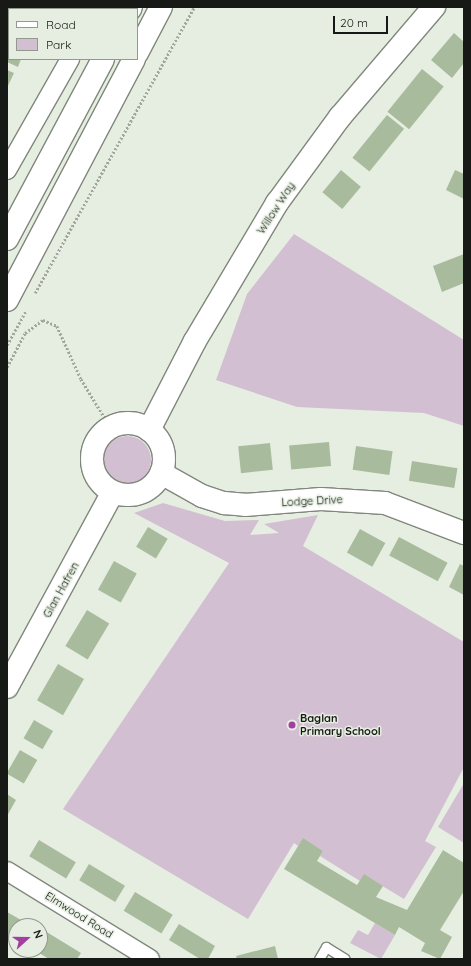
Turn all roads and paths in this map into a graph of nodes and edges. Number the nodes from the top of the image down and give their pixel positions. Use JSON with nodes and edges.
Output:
{"nodes":[{"id":1,"x":161,"y":7,"type":"edge"},
{"id":2,"x":194,"y":7,"type":"edge"},
{"id":3,"x":434,"y":7,"type":"edge"},
{"id":4,"x":138,"y":51,"type":"edge"},
{"id":5,"x":69,"y":60,"type":"edge"},
{"id":6,"x":102,"y":60,"type":"edge"},
{"id":7,"x":133,"y":60,"type":"edge"},
{"id":8,"x":7,"y":170,"type":"edge"},
{"id":9,"x":7,"y":239,"type":"edge"},
{"id":10,"x":34,"y":296,"type":"dead end"},
{"id":11,"x":7,"y":300,"type":"edge"},
{"id":12,"x":26,"y":310,"type":"dead end"},
{"id":13,"x":7,"y":344,"type":"edge"},
{"id":14,"x":7,"y":367,"type":"edge"},
{"id":15,"x":111,"y":428,"type":"junction"},
{"id":16,"x":149,"y":430,"type":"junction"},
{"id":17,"x":161,"y":473,"type":"junction"},
{"id":18,"x":114,"y":492,"type":"junction"},
{"id":19,"x":464,"y":533,"type":"edge"},
{"id":20,"x":7,"y":686,"type":"edge"},
{"id":21,"x":7,"y":871,"type":"edge"},
{"id":22,"x":150,"y":959,"type":"edge"},
{"id":23,"x":319,"y":959,"type":"edge"},
{"id":24,"x":345,"y":959,"type":"edge"}],
"edges":[{"from":1,"to":4,"type":"street"},
{"from":2,"to":10,"type":"path"},
{"from":3,"to":16,"type":"street","name":"Willow Way"},
{"from":5,"to":8,"type":"street"},
{"from":6,"to":9,"type":"street"},
{"from":7,"to":11,"type":"street"},
{"from":12,"to":13,"type":"path"},
{"from":14,"to":15,"type":"path"},
{"from":15,"to":16,"type":"street"},
{"from":15,"to":18,"type":"street"},
{"from":16,"to":17,"type":"street"},
{"from":17,"to":18,"type":"street"},
{"from":17,"to":19,"type":"street","name":"Lodge Drive"},
{"from":18,"to":20,"type":"street","name":"Glan Hafren"},
{"from":21,"to":22,"type":"street","name":"Elmwood Road"},
{"from":23,"to":24,"type":"lane"}]}
